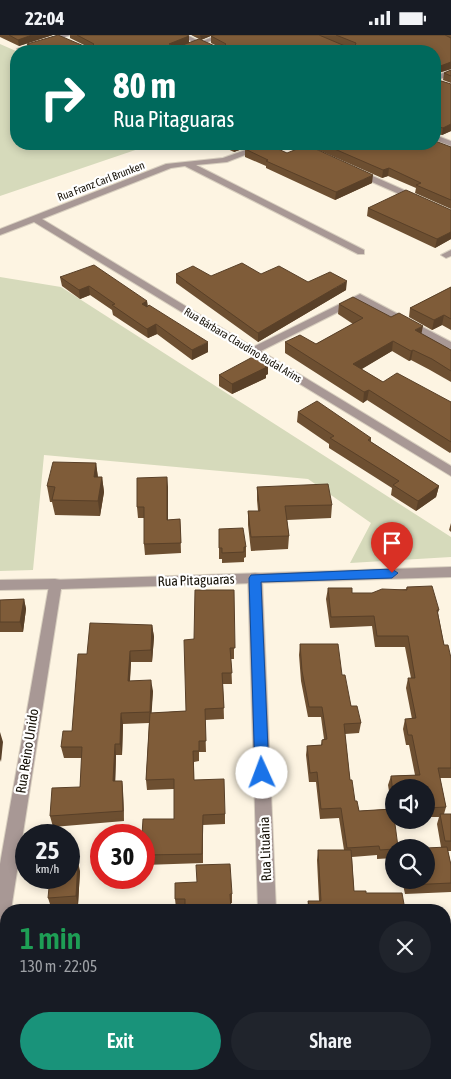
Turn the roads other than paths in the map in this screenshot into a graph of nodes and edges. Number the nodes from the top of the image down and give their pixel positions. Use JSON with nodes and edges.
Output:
{"nodes":[{"id":1,"x":68,"y":35,"type":"edge"},
{"id":2,"x":181,"y":35,"type":"edge"},
{"id":3,"x":225,"y":35,"type":"edge"},
{"id":4,"x":56,"y":36,"type":"edge"},
{"id":5,"x":200,"y":43,"type":"junction"},
{"id":6,"x":74,"y":44,"type":"edge"},
{"id":7,"x":31,"y":45,"type":"edge"},
{"id":8,"x":194,"y":45,"type":"edge"},
{"id":9,"x":205,"y":45,"type":"edge"},
{"id":10,"x":252,"y":150,"type":"edge"},
{"id":11,"x":309,"y":150,"type":"edge"},
{"id":12,"x":330,"y":159,"type":"edge"},
{"id":13,"x":186,"y":163,"type":"junction"},
{"id":14,"x":347,"y":167,"type":"edge"},
{"id":15,"x":451,"y":214,"type":"edge"},
{"id":16,"x":34,"y":219,"type":"junction"},
{"id":17,"x":0,"y":232,"type":"edge"},
{"id":18,"x":361,"y":252,"type":"dead end"},
{"id":19,"x":451,"y":346,"type":"edge"},
{"id":20,"x":253,"y":351,"type":"junction"},
{"id":21,"x":451,"y":472,"type":"edge"},
{"id":22,"x":451,"y":571,"type":"edge"},
{"id":23,"x":255,"y":578,"type":"junction"},
{"id":24,"x":55,"y":583,"type":"junction"},
{"id":25,"x":0,"y":585,"type":"edge"},
{"id":26,"x":2,"y":904,"type":"edge"},
{"id":27,"x":267,"y":904,"type":"edge"}],
"edges":[{"from":1,"to":4,"type":"street"},
{"from":2,"to":5,"type":"street"},
{"from":3,"to":5,"type":"street"},
{"from":4,"to":6,"type":"street"},
{"from":4,"to":7,"type":"street"},
{"from":5,"to":8,"type":"street"},
{"from":5,"to":9,"type":"street"},
{"from":10,"to":13,"type":"street","name":"Rua Franz Carl Brunken"},
{"from":11,"to":12,"type":"street"},
{"from":13,"to":16,"type":"street","name":"Rua Franz Carl Brunken"},
{"from":13,"to":18,"type":"street"},
{"from":14,"to":15,"type":"street"},
{"from":16,"to":17,"type":"street","name":"Rua Franz Carl Brunken"},
{"from":16,"to":20,"type":"street","name":"Rua Bárbara Claudino Budal Arins"},
{"from":19,"to":20,"type":"street"},
{"from":20,"to":21,"type":"street","name":"Rua Bárbara Claudino Budal Arins"},
{"from":22,"to":23,"type":"street","name":"Rua Pitaguaras"},
{"from":23,"to":24,"type":"street","name":"Rua Pitaguaras"},
{"from":23,"to":27,"type":"street","name":"Rua Lituânia"},
{"from":24,"to":25,"type":"street","name":"Rua Pitaguaras"},
{"from":24,"to":26,"type":"street","name":"Rua Reino Unido"}]}
